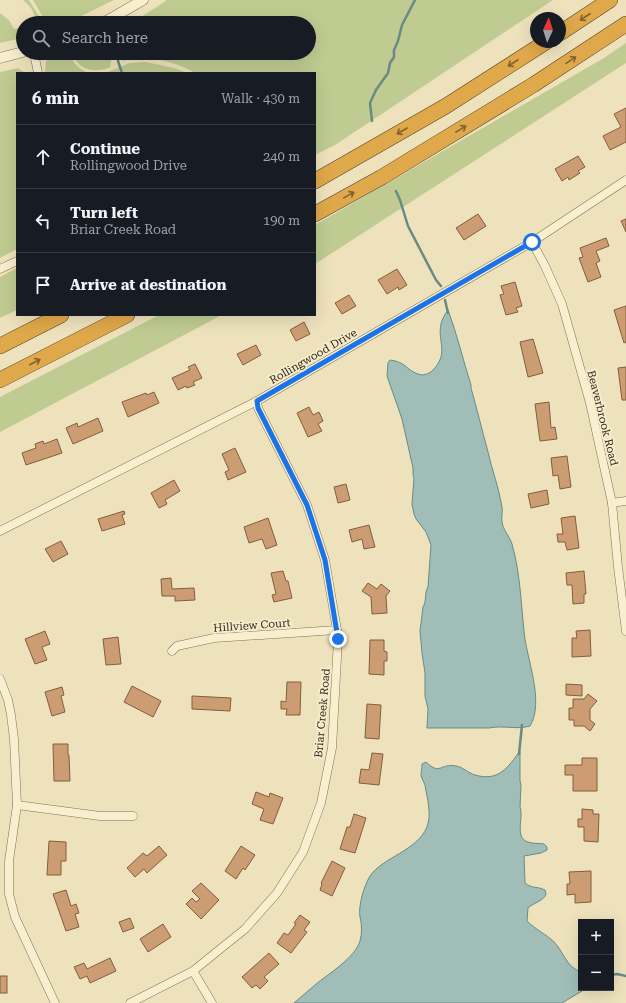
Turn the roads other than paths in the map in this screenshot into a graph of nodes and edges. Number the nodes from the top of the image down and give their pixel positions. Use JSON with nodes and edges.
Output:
{"nodes":[{"id":1,"x":143,"y":0,"type":"edge"},
{"id":2,"x":610,"y":0,"type":"edge"},
{"id":3,"x":114,"y":16,"type":"edge"},
{"id":4,"x":626,"y":24,"type":"edge"},
{"id":5,"x":566,"y":29,"type":"edge"},
{"id":6,"x":537,"y":48,"type":"edge"},
{"id":7,"x":16,"y":54,"type":"edge"},
{"id":8,"x":0,"y":58,"type":"edge"},
{"id":9,"x":35,"y":60,"type":"edge"},
{"id":10,"x":38,"y":72,"type":"edge"},
{"id":11,"x":316,"y":180,"type":"edge"},
{"id":12,"x":626,"y":180,"type":"edge"},
{"id":13,"x":316,"y":213,"type":"edge"},
{"id":14,"x":532,"y":242,"type":"junction"},
{"id":15,"x":16,"y":261,"type":"edge"},
{"id":16,"x":0,"y":270,"type":"edge"},
{"id":17,"x":58,"y":316,"type":"edge"},
{"id":18,"x":125,"y":316,"type":"edge"},
{"id":19,"x":0,"y":346,"type":"edge"},
{"id":20,"x":0,"y":380,"type":"edge"},
{"id":21,"x":257,"y":401,"type":"junction"},
{"id":22,"x":626,"y":501,"type":"edge"},
{"id":23,"x":612,"y":503,"type":"junction"},
{"id":24,"x":0,"y":531,"type":"edge"},
{"id":25,"x":337,"y":630,"type":"junction"},
{"id":26,"x":626,"y":631,"type":"edge"},
{"id":27,"x":172,"y":651,"type":"dead end"},
{"id":28,"x":0,"y":679,"type":"edge"},
{"id":29,"x":17,"y":805,"type":"junction"},
{"id":30,"x":133,"y":816,"type":"dead end"},
{"id":31,"x":193,"y":971,"type":"junction"},
{"id":32,"x":55,"y":1003,"type":"edge"},
{"id":33,"x":130,"y":1003,"type":"edge"},
{"id":34,"x":212,"y":1003,"type":"edge"}],
"edges":[{"from":1,"to":3,"type":"street"},
{"from":2,"to":5,"type":"highway","one_way":true},
{"from":13,"to":4,"type":"highway","one_way":true},
{"from":6,"to":11,"type":"highway","one_way":true},
{"from":7,"to":8,"type":"street"},
{"from":9,"to":10,"type":"street"},
{"from":12,"to":14,"type":"street","name":"Rollingwood Drive"},
{"from":14,"to":21,"type":"street","name":"Rollingwood Drive"},
{"from":14,"to":23,"type":"street","name":"Beaverbrook Road"},
{"from":15,"to":16,"type":"street"},
{"from":17,"to":19,"type":"highway"},
{"from":20,"to":18,"type":"highway","one_way":true},
{"from":21,"to":24,"type":"street","name":"Rollingwood Drive"},
{"from":21,"to":25,"type":"street","name":"Briar Creek Road"},
{"from":22,"to":23,"type":"street"},
{"from":23,"to":26,"type":"street","name":"Beaverbrook Road"},
{"from":25,"to":27,"type":"street","name":"Hillview Court"},
{"from":25,"to":31,"type":"street","name":"Briar Creek Road"},
{"from":28,"to":29,"type":"street"},
{"from":29,"to":30,"type":"street"},
{"from":29,"to":32,"type":"street"},
{"from":31,"to":33,"type":"street","name":"Briar Creek Road"},
{"from":31,"to":34,"type":"street"}]}
